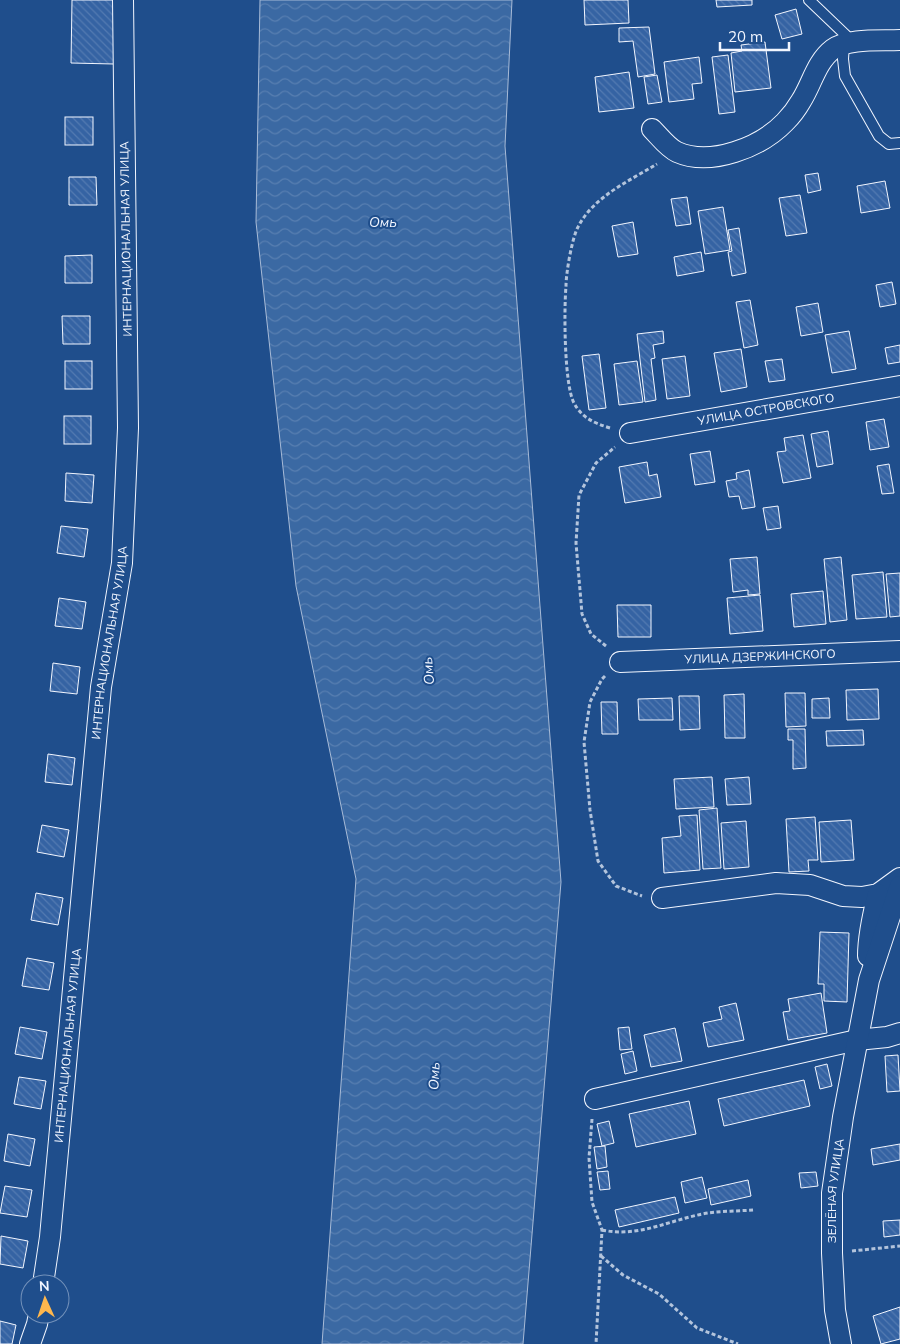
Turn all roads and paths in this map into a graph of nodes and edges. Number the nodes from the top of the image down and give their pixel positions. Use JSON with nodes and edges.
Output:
{"nodes":[{"id":1,"x":124,"y":0,"type":"edge"},
{"id":2,"x":809,"y":0,"type":"edge"},
{"id":3,"x":900,"y":40,"type":"edge"},
{"id":4,"x":848,"y":43,"type":"junction"},
{"id":5,"x":652,"y":129,"type":"dead end"},
{"id":6,"x":900,"y":143,"type":"edge"},
{"id":7,"x":676,"y":152,"type":"junction"},
{"id":8,"x":900,"y":386,"type":"edge"},
{"id":9,"x":630,"y":433,"type":"junction"},
{"id":10,"x":900,"y":651,"type":"edge"},
{"id":11,"x":620,"y":662,"type":"junction"},
{"id":12,"x":900,"y":878,"type":"edge"},
{"id":13,"x":900,"y":886,"type":"edge"},
{"id":14,"x":878,"y":894,"type":"junction"},
{"id":15,"x":662,"y":898,"type":"joint"},
{"id":16,"x":868,"y":980,"type":"junction"},
{"id":17,"x":900,"y":1032,"type":"edge"},
{"id":18,"x":857,"y":1040,"type":"junction"},
{"id":19,"x":595,"y":1099,"type":"joint"},
{"id":20,"x":754,"y":1210,"type":"dead end"},
{"id":21,"x":602,"y":1230,"type":"junction"},
{"id":22,"x":900,"y":1246,"type":"edge"},
{"id":23,"x":832,"y":1253,"type":"junction"},
{"id":24,"x":600,"y":1256,"type":"junction"},
{"id":25,"x":44,"y":1274,"type":"edge"},
{"id":26,"x":38,"y":1324,"type":"edge"},
{"id":27,"x":30,"y":1344,"type":"edge"},
{"id":28,"x":596,"y":1344,"type":"edge"},
{"id":29,"x":738,"y":1344,"type":"edge"},
{"id":30,"x":841,"y":1344,"type":"edge"}],
"edges":[{"from":1,"to":25,"type":"street","name":"ИНТЕРНАЦИОНАЛЬНАЯ УЛИЦА"},
{"from":2,"to":4,"type":"lane"},
{"from":3,"to":4,"type":"street"},
{"from":4,"to":6,"type":"lane"},
{"from":4,"to":7,"type":"street"},
{"from":5,"to":7,"type":"street"},
{"from":7,"to":9,"type":"path"},
{"from":8,"to":9,"type":"street","name":"УЛИЦА ОСТРОВСКОГО"},
{"from":9,"to":11,"type":"path"},
{"from":10,"to":11,"type":"street","name":"УЛИЦА ДЗЕРЖИНСКОГО"},
{"from":11,"to":15,"type":"path"},
{"from":12,"to":14,"type":"street"},
{"from":13,"to":16,"type":"street","name":"ЗЕЛЁНАЯ УЛИЦА"},
{"from":14,"to":15,"type":"street"},
{"from":14,"to":16,"type":"street"},
{"from":16,"to":18,"type":"street","name":"ЗЕЛЁНАЯ УЛИЦА"},
{"from":17,"to":18,"type":"street"},
{"from":18,"to":19,"type":"street"},
{"from":18,"to":23,"type":"street","name":"ЗЕЛЁНАЯ УЛИЦА"},
{"from":19,"to":21,"type":"path"},
{"from":20,"to":21,"type":"path"},
{"from":21,"to":24,"type":"path"},
{"from":22,"to":23,"type":"path"},
{"from":23,"to":30,"type":"street","name":"ЗЕЛЁНАЯ УЛИЦА"},
{"from":24,"to":28,"type":"path"},
{"from":24,"to":29,"type":"path"},
{"from":26,"to":27,"type":"street"}]}
